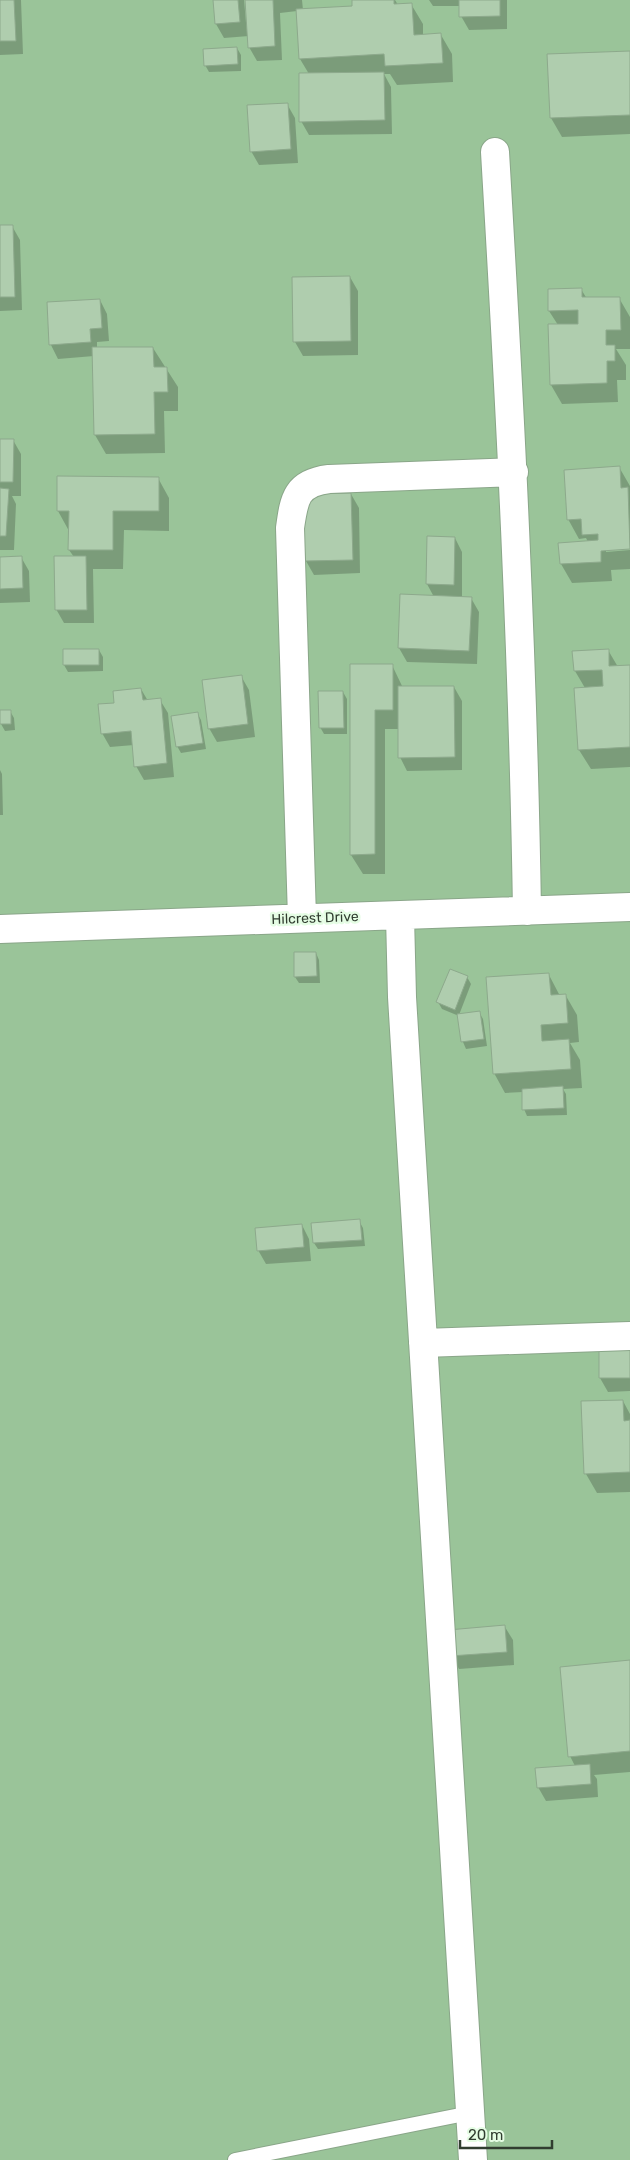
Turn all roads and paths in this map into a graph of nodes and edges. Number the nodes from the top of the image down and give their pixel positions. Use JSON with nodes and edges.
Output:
{"nodes":[{"id":1,"x":495,"y":152,"type":"dead end"},
{"id":2,"x":514,"y":472,"type":"junction"},
{"id":3,"x":630,"y":907,"type":"edge"},
{"id":4,"x":527,"y":911,"type":"junction"},
{"id":5,"x":400,"y":916,"type":"junction"},
{"id":6,"x":302,"y":918,"type":"junction"},
{"id":7,"x":0,"y":929,"type":"edge"},
{"id":8,"x":630,"y":1336,"type":"edge"},
{"id":9,"x":423,"y":1343,"type":"junction"},
{"id":10,"x":470,"y":2113,"type":"junction"},
{"id":11,"x":235,"y":2160,"type":"edge"},
{"id":12,"x":473,"y":2160,"type":"edge"}],
"edges":[{"from":1,"to":2,"type":"street"},
{"from":2,"to":4,"type":"street"},
{"from":2,"to":6,"type":"street"},
{"from":3,"to":4,"type":"street","name":"Hilcrest Drive"},
{"from":4,"to":5,"type":"street","name":"Hilcrest Drive"},
{"from":5,"to":6,"type":"street","name":"Hilcrest Drive"},
{"from":5,"to":9,"type":"street"},
{"from":6,"to":7,"type":"street","name":"Hilcrest Drive"},
{"from":8,"to":9,"type":"street"},
{"from":9,"to":10,"type":"street"},
{"from":10,"to":11,"type":"lane"},
{"from":10,"to":12,"type":"street"}]}
